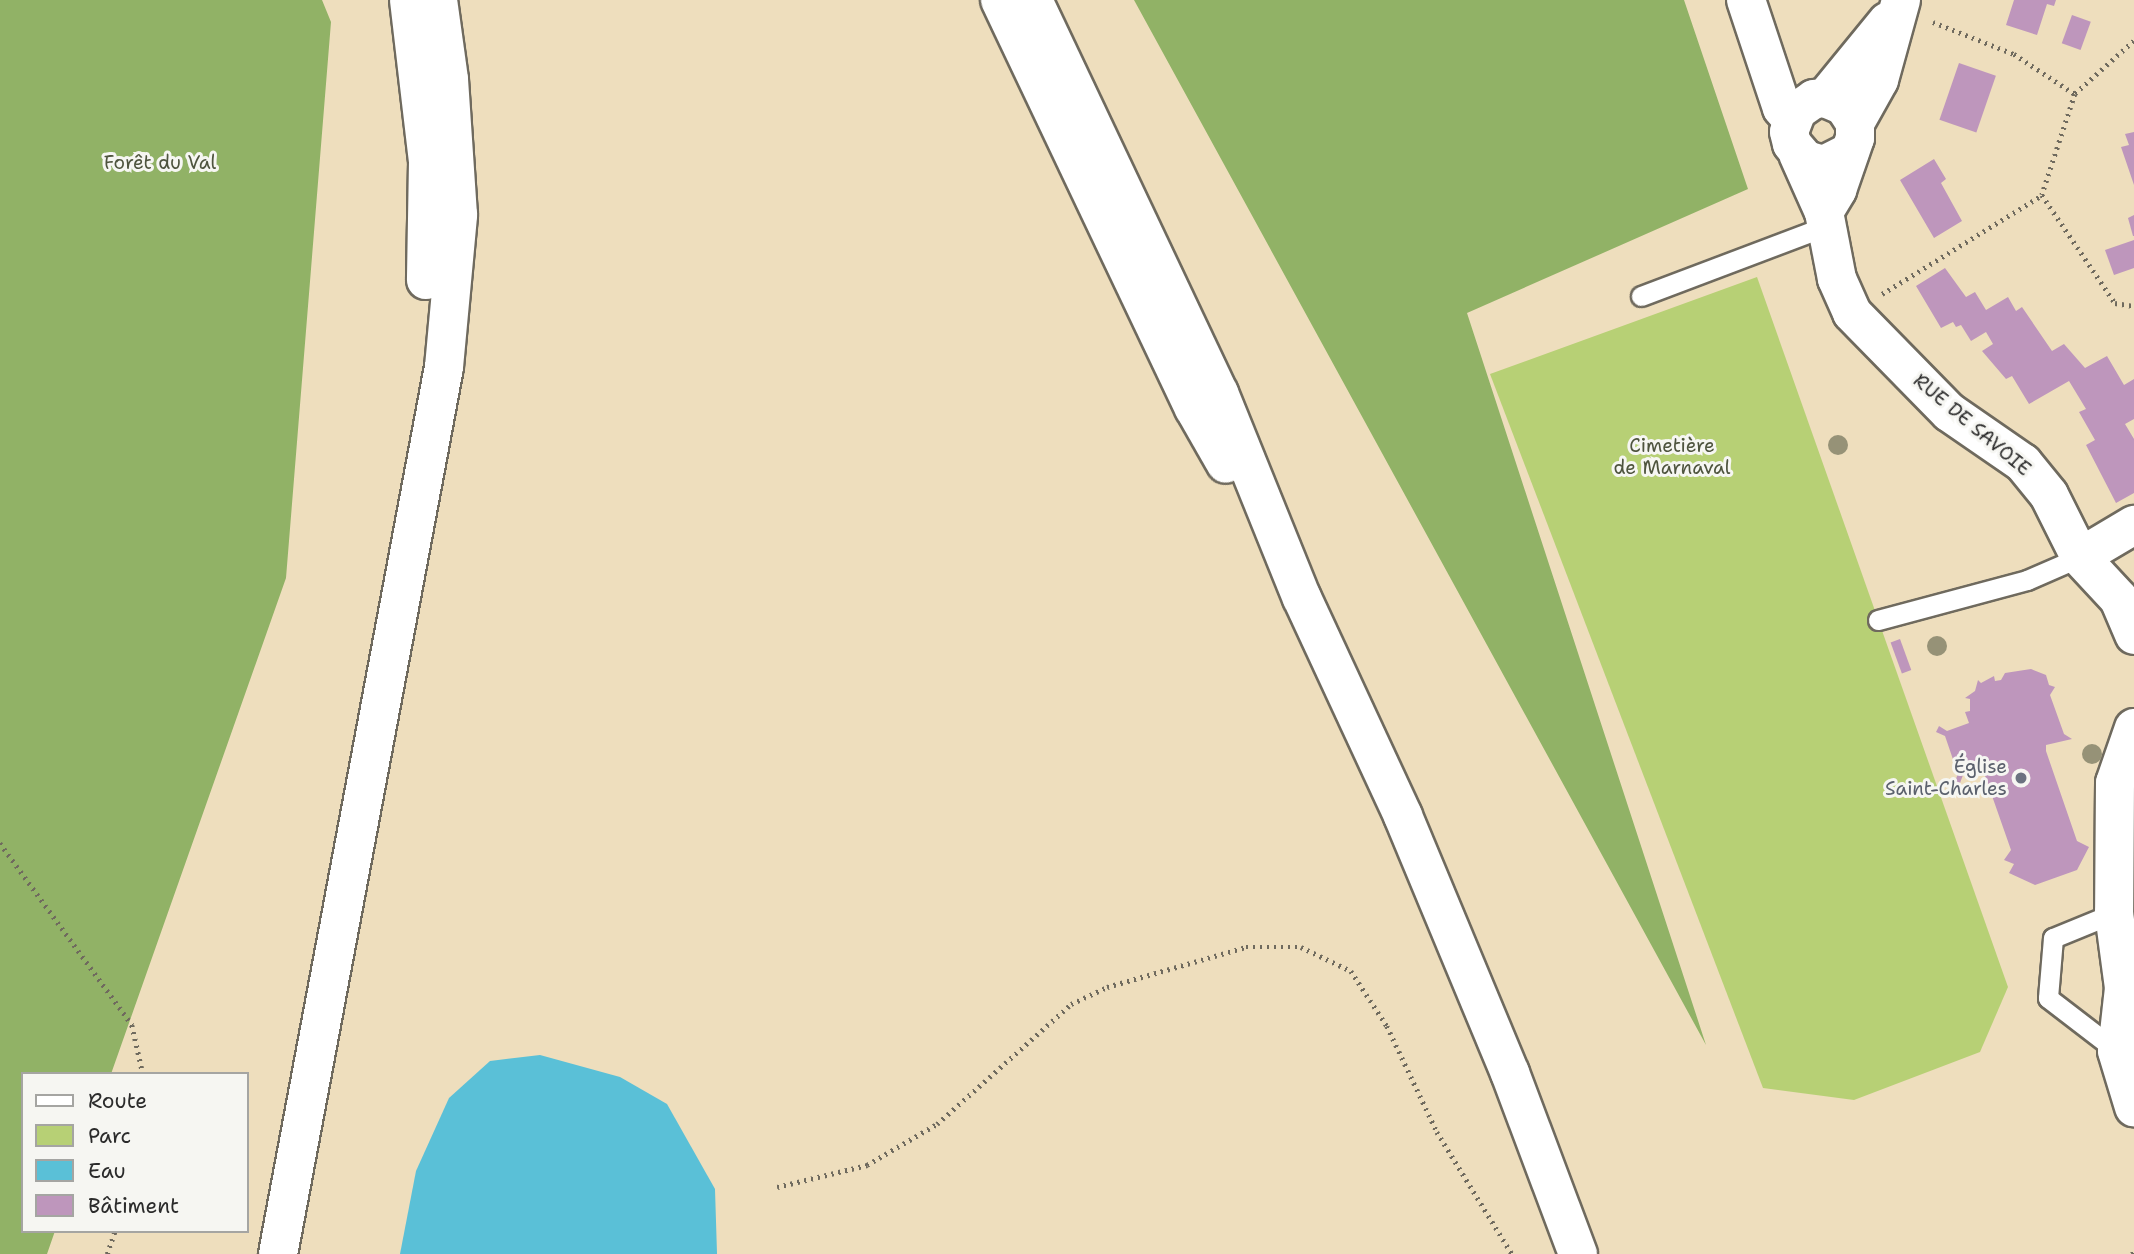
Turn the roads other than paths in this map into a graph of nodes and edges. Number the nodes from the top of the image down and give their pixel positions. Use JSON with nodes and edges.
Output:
{"nodes":[{"id":1,"x":409,"y":0,"type":"edge"},
{"id":2,"x":438,"y":0,"type":"edge"},
{"id":3,"x":1000,"y":0,"type":"edge"},
{"id":4,"x":1033,"y":0,"type":"edge"},
{"id":5,"x":1746,"y":0,"type":"edge"},
{"id":6,"x":1899,"y":4,"type":"edge"},
{"id":7,"x":1807,"y":118,"type":"junction"},
{"id":8,"x":1853,"y":137,"type":"junction"},
{"id":9,"x":1825,"y":219,"type":"junction"},
{"id":10,"x":1641,"y":296,"type":"dead end"},
{"id":11,"x":2134,"y":525,"type":"edge"},
{"id":12,"x":2080,"y":557,"type":"junction"},
{"id":13,"x":1302,"y":598,"type":"junction"},
{"id":14,"x":1878,"y":620,"type":"dead end"},
{"id":15,"x":2134,"y":635,"type":"edge"},
{"id":16,"x":2134,"y":728,"type":"edge"},
{"id":17,"x":2114,"y":913,"type":"junction"},
{"id":18,"x":2116,"y":1051,"type":"junction"},
{"id":19,"x":2134,"y":1107,"type":"edge"},
{"id":20,"x":252,"y":1254,"type":"edge"},
{"id":21,"x":278,"y":1254,"type":"edge"},
{"id":22,"x":1577,"y":1254,"type":"edge"}],
"edges":[{"from":1,"to":20,"type":"main road"},
{"from":2,"to":21,"type":"main road"},
{"from":3,"to":13,"type":"main road"},
{"from":4,"to":13,"type":"main road"},
{"from":5,"to":7,"type":"main road","name":"RUE DE SAVOIE"},
{"from":6,"to":7,"type":"main road"},
{"from":6,"to":8,"type":"main road"},
{"from":7,"to":8,"type":"main road"},
{"from":7,"to":8,"type":"main road"},
{"from":7,"to":9,"type":"main road","name":"RUE DE SAVOIE"},
{"from":8,"to":9,"type":"main road"},
{"from":9,"to":10,"type":"lane"},
{"from":9,"to":12,"type":"main road","name":"RUE DE SAVOIE"},
{"from":11,"to":12,"type":"main road"},
{"from":12,"to":14,"type":"lane"},
{"from":12,"to":15,"type":"main road","name":"RUE DE SAVOIE"},
{"from":13,"to":22,"type":"main road"},
{"from":16,"to":17,"type":"main road"},
{"from":17,"to":18,"type":"main road"},
{"from":17,"to":18,"type":"lane"},
{"from":18,"to":19,"type":"main road"}]}
